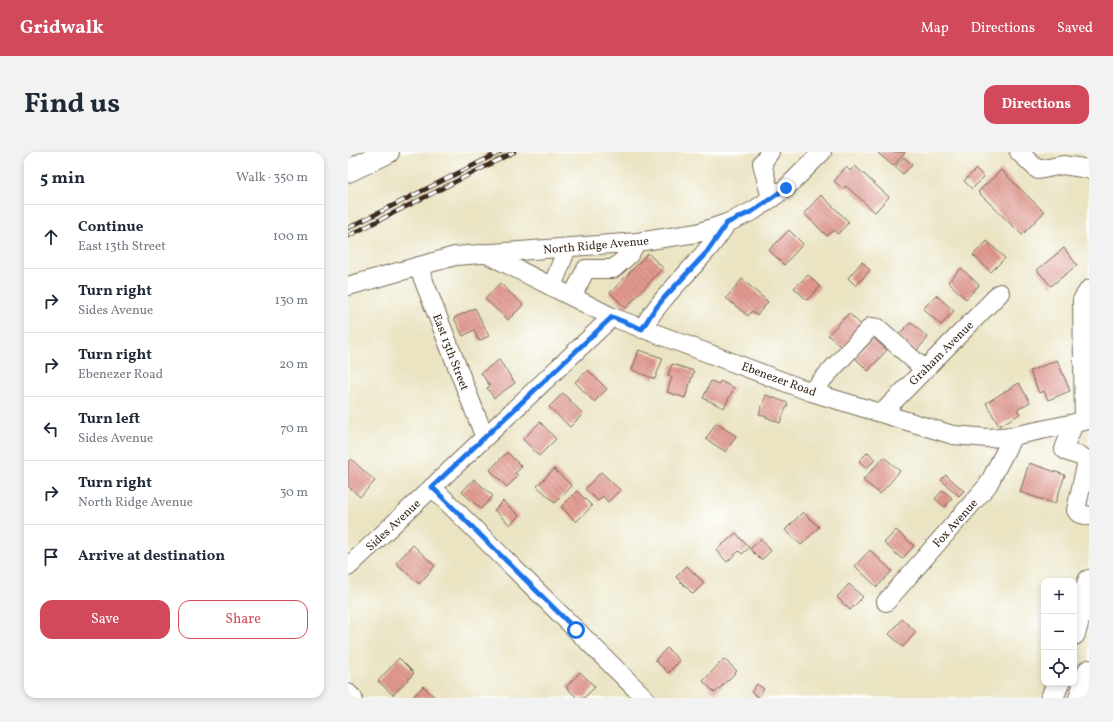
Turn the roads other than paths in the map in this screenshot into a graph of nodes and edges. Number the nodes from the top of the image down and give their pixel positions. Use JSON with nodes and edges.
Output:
{"nodes":[{"id":1,"x":388,"y":152,"type":"edge"},
{"id":2,"x":770,"y":152,"type":"edge"},
{"id":3,"x":822,"y":152,"type":"edge"},
{"id":4,"x":1020,"y":152,"type":"edge"},
{"id":5,"x":1089,"y":169,"type":"edge"},
{"id":6,"x":348,"y":171,"type":"edge"},
{"id":7,"x":770,"y":199,"type":"junction"},
{"id":8,"x":727,"y":223,"type":"junction"},
{"id":9,"x":637,"y":242,"type":"junction"},
{"id":10,"x":485,"y":253,"type":"junction"},
{"id":11,"x":565,"y":254,"type":"junction"},
{"id":12,"x":418,"y":266,"type":"junction"},
{"id":13,"x":554,"y":281,"type":"junction"},
{"id":14,"x":579,"y":284,"type":"junction"},
{"id":15,"x":348,"y":286,"type":"edge"},
{"id":16,"x":1089,"y":289,"type":"edge"},
{"id":17,"x":1000,"y":293,"type":"dead end"},
{"id":18,"x":612,"y":317,"type":"junction"},
{"id":19,"x":642,"y":329,"type":"junction"},
{"id":20,"x":924,"y":370,"type":"junction"},
{"id":21,"x":811,"y":392,"type":"junction"},
{"id":22,"x":882,"y":413,"type":"junction"},
{"id":23,"x":1082,"y":421,"type":"edge"},
{"id":24,"x":1013,"y":436,"type":"junction"},
{"id":25,"x":484,"y":438,"type":"junction"},
{"id":26,"x":432,"y":487,"type":"junction"},
{"id":27,"x":1089,"y":516,"type":"edge"},
{"id":28,"x":348,"y":567,"type":"edge"},
{"id":29,"x":1089,"y":581,"type":"edge"},
{"id":30,"x":886,"y":602,"type":"dead end"},
{"id":31,"x":1077,"y":623,"type":"edge"},
{"id":32,"x":1089,"y":671,"type":"edge"},
{"id":33,"x":1057,"y":686,"type":"edge"},
{"id":34,"x":348,"y":693,"type":"edge"},
{"id":35,"x":353,"y":698,"type":"edge"},
{"id":36,"x":645,"y":698,"type":"edge"},
{"id":37,"x":1052,"y":698,"type":"edge"},
{"id":38,"x":1080,"y":698,"type":"edge"}],
"edges":[{"from":1,"to":6,"type":"main road"},
{"from":2,"to":7,"type":"street"},
{"from":3,"to":7,"type":"street","name":"North Ridge Avenue"},
{"from":4,"to":5,"type":"street"},
{"from":7,"to":8,"type":"street","name":"North Ridge Avenue"},
{"from":8,"to":9,"type":"street","name":"North Ridge Avenue"},
{"from":8,"to":19,"type":"street"},
{"from":9,"to":11,"type":"street","name":"North Ridge Avenue"},
{"from":9,"to":14,"type":"street"},
{"from":10,"to":11,"type":"street","name":"North Ridge Avenue"},
{"from":10,"to":12,"type":"street","name":"North Ridge Avenue"},
{"from":10,"to":13,"type":"street","name":"Ebenezer Road"},
{"from":11,"to":13,"type":"street"},
{"from":11,"to":14,"type":"street"},
{"from":12,"to":15,"type":"street","name":"North Ridge Avenue"},
{"from":12,"to":25,"type":"street","name":"East 13th Street"},
{"from":13,"to":14,"type":"street","name":"Ebenezer Road"},
{"from":14,"to":18,"type":"street","name":"Ebenezer Road"},
{"from":16,"to":23,"type":"street"},
{"from":17,"to":20,"type":"street","name":"Graham Avenue"},
{"from":18,"to":19,"type":"street","name":"Ebenezer Road"},
{"from":18,"to":25,"type":"street","name":"Sides Avenue"},
{"from":19,"to":21,"type":"street","name":"Ebenezer Road"},
{"from":20,"to":21,"type":"street"},
{"from":20,"to":22,"type":"street","name":"Graham Avenue"},
{"from":21,"to":22,"type":"street","name":"Ebenezer Road"},
{"from":22,"to":24,"type":"street","name":"Ebenezer Road"},
{"from":23,"to":24,"type":"street","name":"Ebenezer Road"},
{"from":23,"to":27,"type":"street"},
{"from":24,"to":30,"type":"street","name":"Fox Avenue"},
{"from":25,"to":26,"type":"street","name":"Sides Avenue"},
{"from":26,"to":28,"type":"street","name":"Sides Avenue"},
{"from":26,"to":36,"type":"street"},
{"from":29,"to":31,"type":"main road"},
{"from":32,"to":38,"type":"main road"},
{"from":33,"to":37,"type":"main road"},
{"from":34,"to":35,"type":"street"}]}
